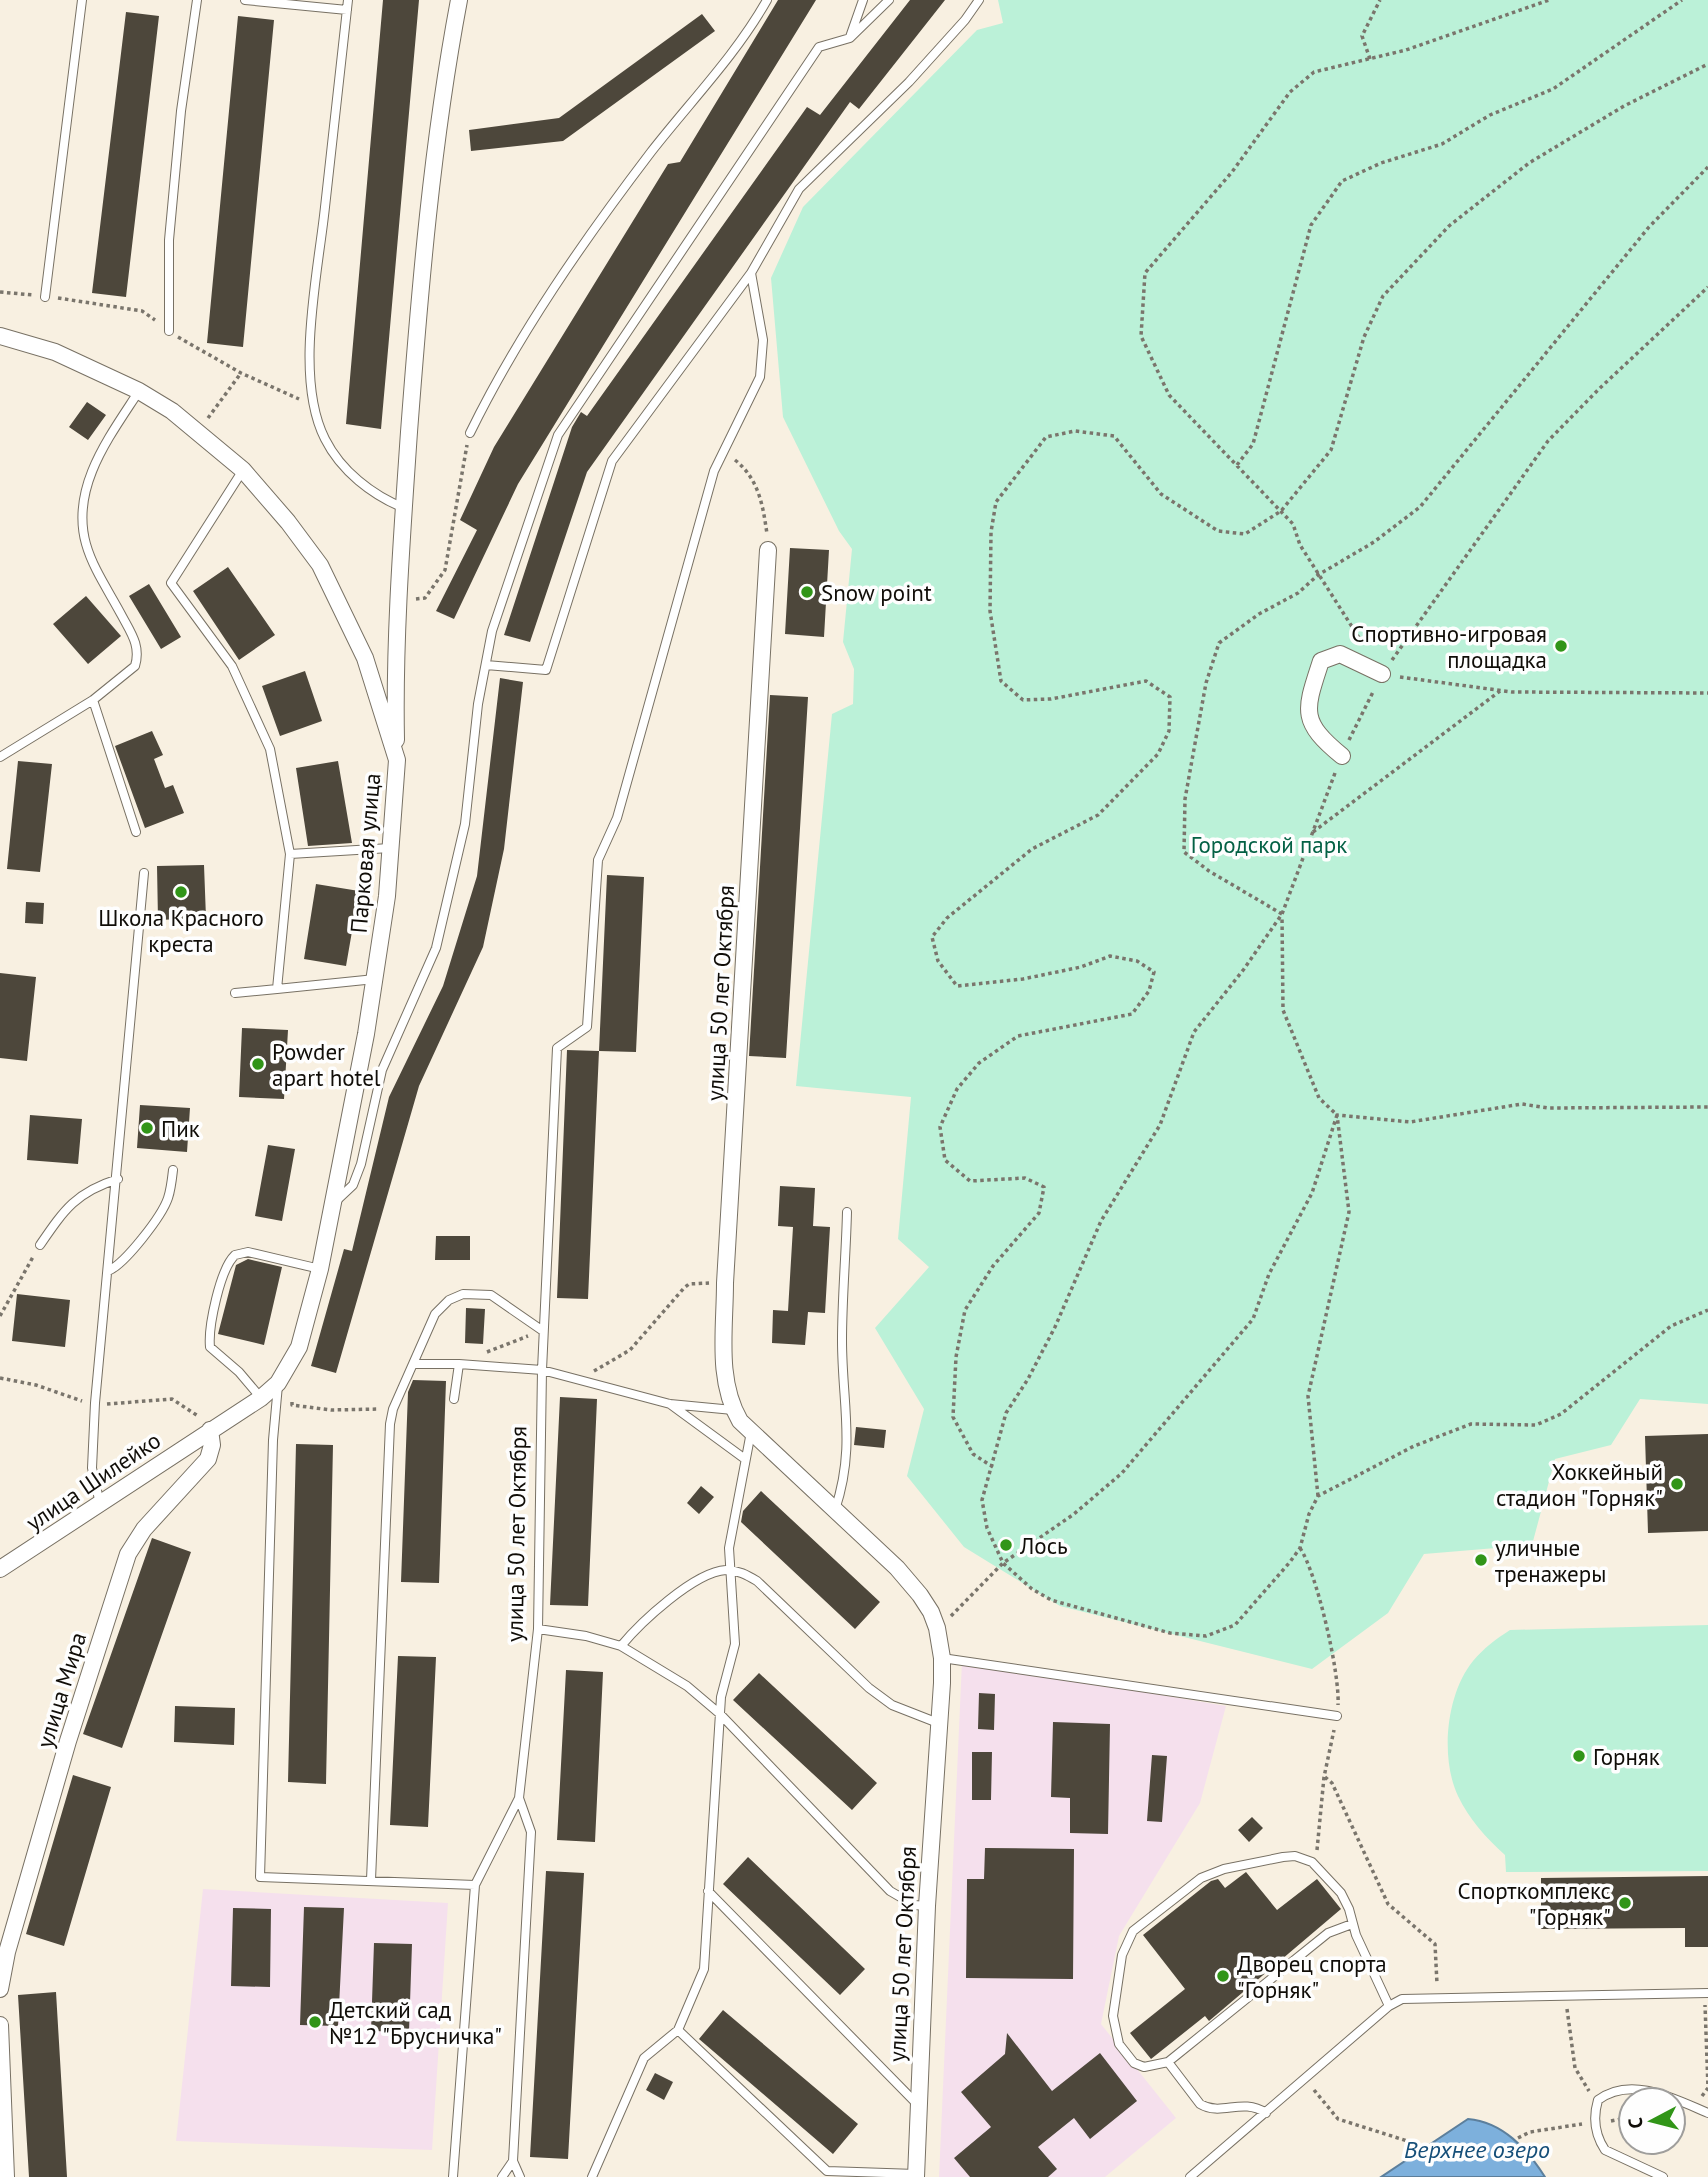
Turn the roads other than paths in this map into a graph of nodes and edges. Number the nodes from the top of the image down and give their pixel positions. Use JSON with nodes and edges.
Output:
{"nodes":[{"id":1,"x":82,"y":0,"type":"edge"},
{"id":2,"x":197,"y":0,"type":"edge"},
{"id":3,"x":245,"y":0,"type":"edge"},
{"id":4,"x":459,"y":0,"type":"edge"},
{"id":5,"x":767,"y":0,"type":"edge"},
{"id":6,"x":863,"y":0,"type":"edge"},
{"id":7,"x":889,"y":0,"type":"edge"},
{"id":8,"x":979,"y":0,"type":"edge"},
{"id":9,"x":347,"y":5,"type":"edge"},
{"id":10,"x":850,"y":38,"type":"junction"},
{"id":11,"x":751,"y":273,"type":"junction"},
{"id":12,"x":45,"y":296,"type":"dead end"},
{"id":13,"x":169,"y":331,"type":"dead end"},
{"id":14,"x":0,"y":336,"type":"edge"},
{"id":15,"x":139,"y":391,"type":"junction"},
{"id":16,"x":470,"y":433,"type":"road end"},
{"id":17,"x":243,"y":470,"type":"junction"},
{"id":18,"x":404,"y":508,"type":"junction"},
{"id":19,"x":768,"y":550,"type":"road end"},
{"id":20,"x":486,"y":665,"type":"junction"},
{"id":21,"x":1382,"y":674,"type":"road end"},
{"id":22,"x":93,"y":700,"type":"junction"},
{"id":23,"x":1342,"y":756,"type":"road end"},
{"id":24,"x":0,"y":757,"type":"edge"},
{"id":25,"x":397,"y":760,"type":"junction"},
{"id":26,"x":136,"y":832,"type":"dead end"},
{"id":27,"x":390,"y":849,"type":"junction"},
{"id":28,"x":290,"y":854,"type":"junction"},
{"id":29,"x":144,"y":873,"type":"dead end"},
{"id":30,"x":374,"y":979,"type":"junction"},
{"id":31,"x":277,"y":989,"type":"junction"},
{"id":32,"x":235,"y":993,"type":"dead end"},
{"id":33,"x":173,"y":1170,"type":"dead end"},
{"id":34,"x":118,"y":1179,"type":"junction"},
{"id":35,"x":332,"y":1205,"type":"junction"},
{"id":36,"x":847,"y":1212,"type":"dead end"},
{"id":37,"x":40,"y":1245,"type":"road end"},
{"id":38,"x":320,"y":1269,"type":"junction"},
{"id":39,"x":108,"y":1271,"type":"junction"},
{"id":40,"x":543,"y":1331,"type":"junction"},
{"id":41,"x":414,"y":1364,"type":"junction"},
{"id":42,"x":459,"y":1364,"type":"junction"},
{"id":43,"x":542,"y":1370,"type":"junction"},
{"id":44,"x":278,"y":1383,"type":"junction"},
{"id":45,"x":261,"y":1398,"type":"junction"},
{"id":46,"x":454,"y":1399,"type":"dead end"},
{"id":47,"x":670,"y":1404,"type":"junction"},
{"id":48,"x":733,"y":1410,"type":"junction"},
{"id":49,"x":210,"y":1430,"type":"junction"},
{"id":50,"x":751,"y":1432,"type":"junction"},
{"id":51,"x":745,"y":1459,"type":"junction"},
{"id":52,"x":100,"y":1504,"type":"junction"},
{"id":53,"x":835,"y":1510,"type":"junction"},
{"id":54,"x":0,"y":1569,"type":"edge"},
{"id":55,"x":728,"y":1570,"type":"junction"},
{"id":56,"x":538,"y":1629,"type":"junction"},
{"id":57,"x":621,"y":1646,"type":"junction"},
{"id":58,"x":942,"y":1658,"type":"junction"},
{"id":59,"x":720,"y":1714,"type":"junction"},
{"id":60,"x":1337,"y":1716,"type":"dead end"},
{"id":61,"x":938,"y":1723,"type":"junction"},
{"id":62,"x":519,"y":1798,"type":"junction"},
{"id":63,"x":371,"y":1880,"type":"junction"},
{"id":64,"x":475,"y":1885,"type":"junction"},
{"id":65,"x":708,"y":1891,"type":"junction"},
{"id":66,"x":927,"y":1906,"type":"junction"},
{"id":67,"x":1352,"y":1924,"type":"junction"},
{"id":68,"x":0,"y":1989,"type":"edge"},
{"id":69,"x":1706,"y":1993,"type":"edge"},
{"id":70,"x":1389,"y":2006,"type":"junction"},
{"id":71,"x":0,"y":2025,"type":"edge"},
{"id":72,"x":678,"y":2030,"type":"junction"},
{"id":73,"x":1168,"y":2062,"type":"junction"},
{"id":74,"x":918,"y":2105,"type":"junction"},
{"id":75,"x":1266,"y":2112,"type":"junction"},
{"id":76,"x":1708,"y":2113,"type":"edge"},
{"id":77,"x":513,"y":2161,"type":"junction"},
{"id":78,"x":916,"y":2175,"type":"edge"},
{"id":79,"x":6,"y":2177,"type":"edge"},
{"id":80,"x":453,"y":2177,"type":"edge"},
{"id":81,"x":502,"y":2177,"type":"edge"},
{"id":82,"x":520,"y":2177,"type":"edge"},
{"id":83,"x":592,"y":2177,"type":"edge"},
{"id":84,"x":1190,"y":2177,"type":"edge"},
{"id":85,"x":1663,"y":2177,"type":"edge"}],
"edges":[{"from":1,"to":12,"type":"lane"},
{"from":2,"to":13,"type":"lane"},
{"from":3,"to":9,"type":"lane"},
{"from":4,"to":18,"type":"street"},
{"from":5,"to":16,"type":"lane"},
{"from":6,"to":10,"type":"lane"},
{"from":7,"to":10,"type":"lane"},
{"from":8,"to":11,"type":"lane"},
{"from":9,"to":18,"type":"lane"},
{"from":10,"to":20,"type":"lane"},
{"from":11,"to":20,"type":"lane"},
{"from":11,"to":40,"type":"lane","name":"улица 50 лет Октября"},
{"from":14,"to":15,"type":"street","name":"Парковая улица"},
{"from":15,"to":17,"type":"street","name":"Парковая улица"},
{"from":15,"to":22,"type":"lane"},
{"from":17,"to":25,"type":"street","name":"Парковая улица"},
{"from":17,"to":28,"type":"lane"},
{"from":18,"to":25,"type":"street"},
{"from":19,"to":48,"type":"street","name":"улица 50 лет Октября"},
{"from":20,"to":35,"type":"lane"},
{"from":21,"to":23,"type":"street"},
{"from":22,"to":24,"type":"lane"},
{"from":22,"to":26,"type":"lane"},
{"from":25,"to":27,"type":"street","name":"Парковая улица"},
{"from":27,"to":28,"type":"lane"},
{"from":27,"to":30,"type":"street","name":"Парковая улица"},
{"from":28,"to":31,"type":"lane"},
{"from":29,"to":34,"type":"lane"},
{"from":30,"to":31,"type":"lane"},
{"from":30,"to":35,"type":"street","name":"Парковая улица"},
{"from":31,"to":32,"type":"lane"},
{"from":33,"to":39,"type":"lane"},
{"from":34,"to":37,"type":"lane"},
{"from":34,"to":39,"type":"lane"},
{"from":35,"to":38,"type":"street","name":"Парковая улица"},
{"from":36,"to":53,"type":"lane"},
{"from":38,"to":44,"type":"street","name":"Парковая улица"},
{"from":38,"to":45,"type":"lane"},
{"from":39,"to":52,"type":"lane"},
{"from":40,"to":41,"type":"lane"},
{"from":40,"to":43,"type":"lane","name":"улица 50 лет Октября"},
{"from":41,"to":42,"type":"lane"},
{"from":41,"to":63,"type":"lane"},
{"from":42,"to":43,"type":"lane"},
{"from":42,"to":46,"type":"lane"},
{"from":43,"to":47,"type":"lane"},
{"from":43,"to":56,"type":"lane","name":"улица 50 лет Октября"},
{"from":44,"to":45,"type":"street","name":"Парковая улица"},
{"from":44,"to":63,"type":"lane"},
{"from":45,"to":49,"type":"street","name":"Парковая улица"},
{"from":47,"to":48,"type":"lane"},
{"from":47,"to":51,"type":"lane"},
{"from":48,"to":50,"type":"street","name":"улица 50 лет Октября"},
{"from":49,"to":52,"type":"street","name":"улица Шилейко"},
{"from":49,"to":68,"type":"street","name":"улица Мира"},
{"from":50,"to":51,"type":"lane"},
{"from":50,"to":53,"type":"street","name":"улица 50 лет Октября"},
{"from":51,"to":55,"type":"lane"},
{"from":52,"to":54,"type":"street","name":"улица Шилейко"},
{"from":53,"to":58,"type":"street","name":"улица 50 лет Октября"},
{"from":55,"to":57,"type":"lane"},
{"from":55,"to":59,"type":"lane"},
{"from":55,"to":61,"type":"lane"},
{"from":56,"to":57,"type":"lane"},
{"from":56,"to":62,"type":"lane","name":"улица 50 лет Октября"},
{"from":57,"to":59,"type":"lane"},
{"from":58,"to":60,"type":"lane"},
{"from":58,"to":61,"type":"street","name":"улица 50 лет Октября"},
{"from":59,"to":65,"type":"lane"},
{"from":59,"to":66,"type":"lane"},
{"from":61,"to":66,"type":"street","name":"улица 50 лет Октября"},
{"from":62,"to":64,"type":"lane","name":"улица 50 лет Октября"},
{"from":62,"to":77,"type":"lane"},
{"from":63,"to":64,"type":"lane"},
{"from":64,"to":80,"type":"lane","name":"улица 50 лет Октября"},
{"from":65,"to":72,"type":"lane"},
{"from":65,"to":74,"type":"lane"},
{"from":66,"to":74,"type":"street","name":"улица 50 лет Октября"},
{"from":67,"to":70,"type":"lane"},
{"from":67,"to":73,"type":"lane"},
{"from":67,"to":73,"type":"lane"},
{"from":69,"to":70,"type":"lane"},
{"from":70,"to":75,"type":"lane"},
{"from":71,"to":79,"type":"street"},
{"from":72,"to":78,"type":"lane"},
{"from":72,"to":83,"type":"lane"},
{"from":73,"to":75,"type":"lane"},
{"from":74,"to":78,"type":"street","name":"улица 50 лет Октября"},
{"from":75,"to":84,"type":"lane"},
{"from":76,"to":85,"type":"lane"},
{"from":77,"to":81,"type":"lane"},
{"from":77,"to":82,"type":"lane"}]}
